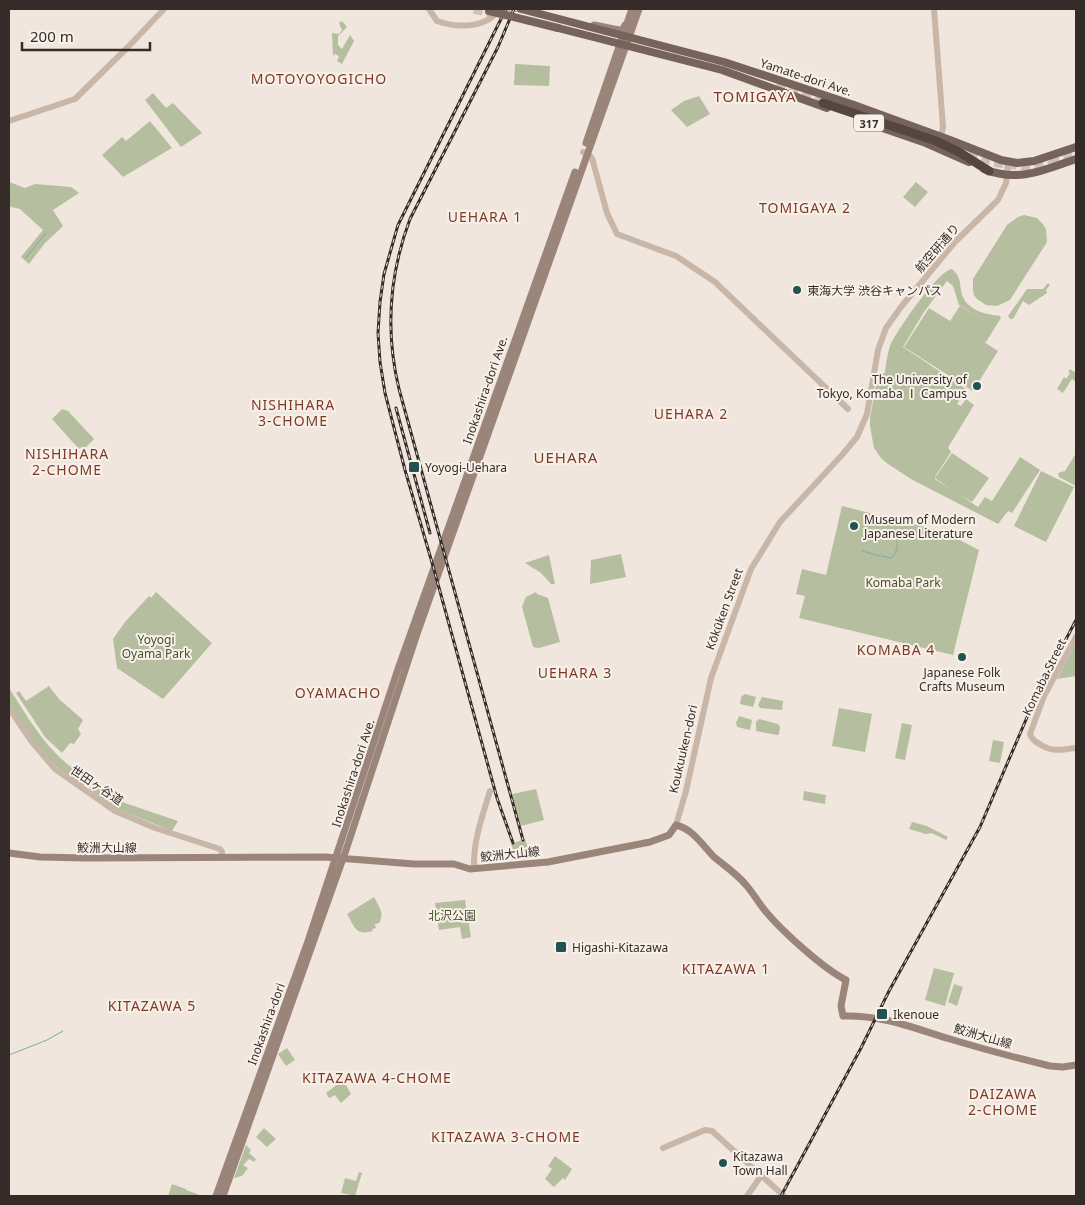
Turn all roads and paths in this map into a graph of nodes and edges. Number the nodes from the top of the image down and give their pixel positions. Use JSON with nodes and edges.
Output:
{"nodes":[{"id":1,"x":164,"y":9,"type":"edge"},
{"id":2,"x":429,"y":9,"type":"edge"},
{"id":3,"x":499,"y":9,"type":"edge"},
{"id":4,"x":505,"y":9,"type":"edge"},
{"id":5,"x":520,"y":9,"type":"edge"},
{"id":6,"x":632,"y":9,"type":"edge"},
{"id":7,"x":639,"y":9,"type":"edge"},
{"id":8,"x":934,"y":9,"type":"edge"},
{"id":9,"x":486,"y":10,"type":"edge"},
{"id":10,"x":542,"y":17,"type":"junction"},
{"id":11,"x":583,"y":25,"type":"junction"},
{"id":12,"x":558,"y":26,"type":"junction"},
{"id":13,"x":626,"y":36,"type":"junction"},
{"id":14,"x":601,"y":39,"type":"junction"},
{"id":15,"x":623,"y":45,"type":"junction"},
{"id":16,"x":774,"y":78,"type":"junction"},
{"id":17,"x":798,"y":97,"type":"junction"},
{"id":18,"x":9,"y":122,"type":"edge"},
{"id":19,"x":902,"y":123,"type":"junction"},
{"id":20,"x":941,"y":136,"type":"junction"},
{"id":21,"x":1076,"y":147,"type":"edge"},
{"id":22,"x":585,"y":153,"type":"junction"},
{"id":23,"x":1076,"y":159,"type":"edge"},
{"id":24,"x":1008,"y":162,"type":"junction"},
{"id":25,"x":990,"y":171,"type":"junction"},
{"id":26,"x":1007,"y":175,"type":"junction"},
{"id":27,"x":848,"y":409,"type":"dead end"},
{"id":28,"x":1076,"y":637,"type":"edge"},
{"id":29,"x":9,"y":708,"type":"edge"},
{"id":30,"x":1076,"y":748,"type":"edge"},
{"id":31,"x":490,"y":791,"type":"dead end"},
{"id":32,"x":676,"y":826,"type":"junction"},
{"id":33,"x":9,"y":854,"type":"edge"},
{"id":34,"x":222,"y":858,"type":"junction"},
{"id":35,"x":340,"y":858,"type":"junction"},
{"id":36,"x":474,"y":869,"type":"junction"},
{"id":37,"x":1076,"y":1065,"type":"edge"},
{"id":38,"x":663,"y":1148,"type":"dead end"},
{"id":39,"x":761,"y":1176,"type":"junction"},
{"id":40,"x":216,"y":1196,"type":"edge"},
{"id":41,"x":223,"y":1196,"type":"edge"},
{"id":42,"x":747,"y":1196,"type":"edge"},
{"id":43,"x":784,"y":1196,"type":"edge"}],
"edges":[{"from":1,"to":18,"type":"street"},
{"from":2,"to":3,"type":"street"},
{"from":4,"to":5,"type":"street"},
{"from":5,"to":10,"type":"main road","name":"Yamate-dori Ave.","number":"317"},
{"from":6,"to":11,"type":"main road"},
{"from":6,"to":13,"type":"main road"},
{"from":7,"to":13,"type":"main road"},
{"from":8,"to":20,"type":"street"},
{"from":9,"to":12,"type":"main road","number":"317","bridge":true},
{"from":10,"to":11,"type":"main road","name":"Yamate-dori Ave.","number":"317"},
{"from":10,"to":12,"type":"main road","bridge":true},
{"from":11,"to":13,"type":"main road","name":"Yamate-dori Ave.","number":"317"},
{"from":11,"to":14,"type":"main road"},
{"from":12,"to":14,"type":"main road","name":"Yamate-dori Ave.","number":"317"},
{"from":13,"to":15,"type":"main road","name":"Inokashira-dori Ave."},
{"from":13,"to":16,"type":"main road","name":"Yamate-dori Ave.","number":"317"},
{"from":14,"to":15,"type":"main road","name":"Yamate-dori Ave.","number":"317"},
{"from":15,"to":17,"type":"main road","name":"Yamate-dori Ave.","number":"317"},
{"from":15,"to":22,"type":"main road","name":"Inokashira-dori Ave."},
{"from":16,"to":17,"type":"main road"},
{"from":16,"to":19,"type":"main road","name":"Yamate-dori Ave.","number":"317"},
{"from":17,"to":25,"type":"main road","name":"Yamate-dori Ave.","number":"317"},
{"from":19,"to":20,"type":"main road","name":"Yamate-dori Ave.","number":"317"},
{"from":19,"to":25,"type":"highway"},
{"from":20,"to":24,"type":"main road","name":"Yamate-dori Ave.","number":"317"},
{"from":21,"to":24,"type":"main road","name":"Yamate-dori Ave.","number":"317"},
{"from":22,"to":27,"type":"street"},
{"from":22,"to":35,"type":"main road","name":"Inokashira-dori Ave."},
{"from":23,"to":26,"type":"main road","name":"Yamate-dori Ave.","number":"317"},
{"from":24,"to":26,"type":"street","name":"航空研通り"},
{"from":25,"to":26,"type":"main road","name":"Yamate-dori Ave.","number":"317"},
{"from":26,"to":32,"type":"street","name":"航空研通り"},
{"from":28,"to":30,"type":"street","name":"Komaba Street"},
{"from":29,"to":34,"type":"street","name":"世田ヶ谷道"},
{"from":31,"to":36,"type":"street"},
{"from":32,"to":36,"type":"main road","name":"鮫洲大山線"},
{"from":32,"to":37,"type":"main road","name":"鮫洲大山線"},
{"from":33,"to":34,"type":"main road","name":"鮫洲大山線"},
{"from":34,"to":35,"type":"main road","name":"鮫洲大山線"},
{"from":35,"to":36,"type":"main road","name":"鮫洲大山線"},
{"from":35,"to":40,"type":"main road","name":"Inokashira-dori"},
{"from":35,"to":41,"type":"main road","name":"Inokashira-dori"},
{"from":38,"to":39,"type":"street"},
{"from":39,"to":42,"type":"street"},
{"from":39,"to":43,"type":"street"}]}
